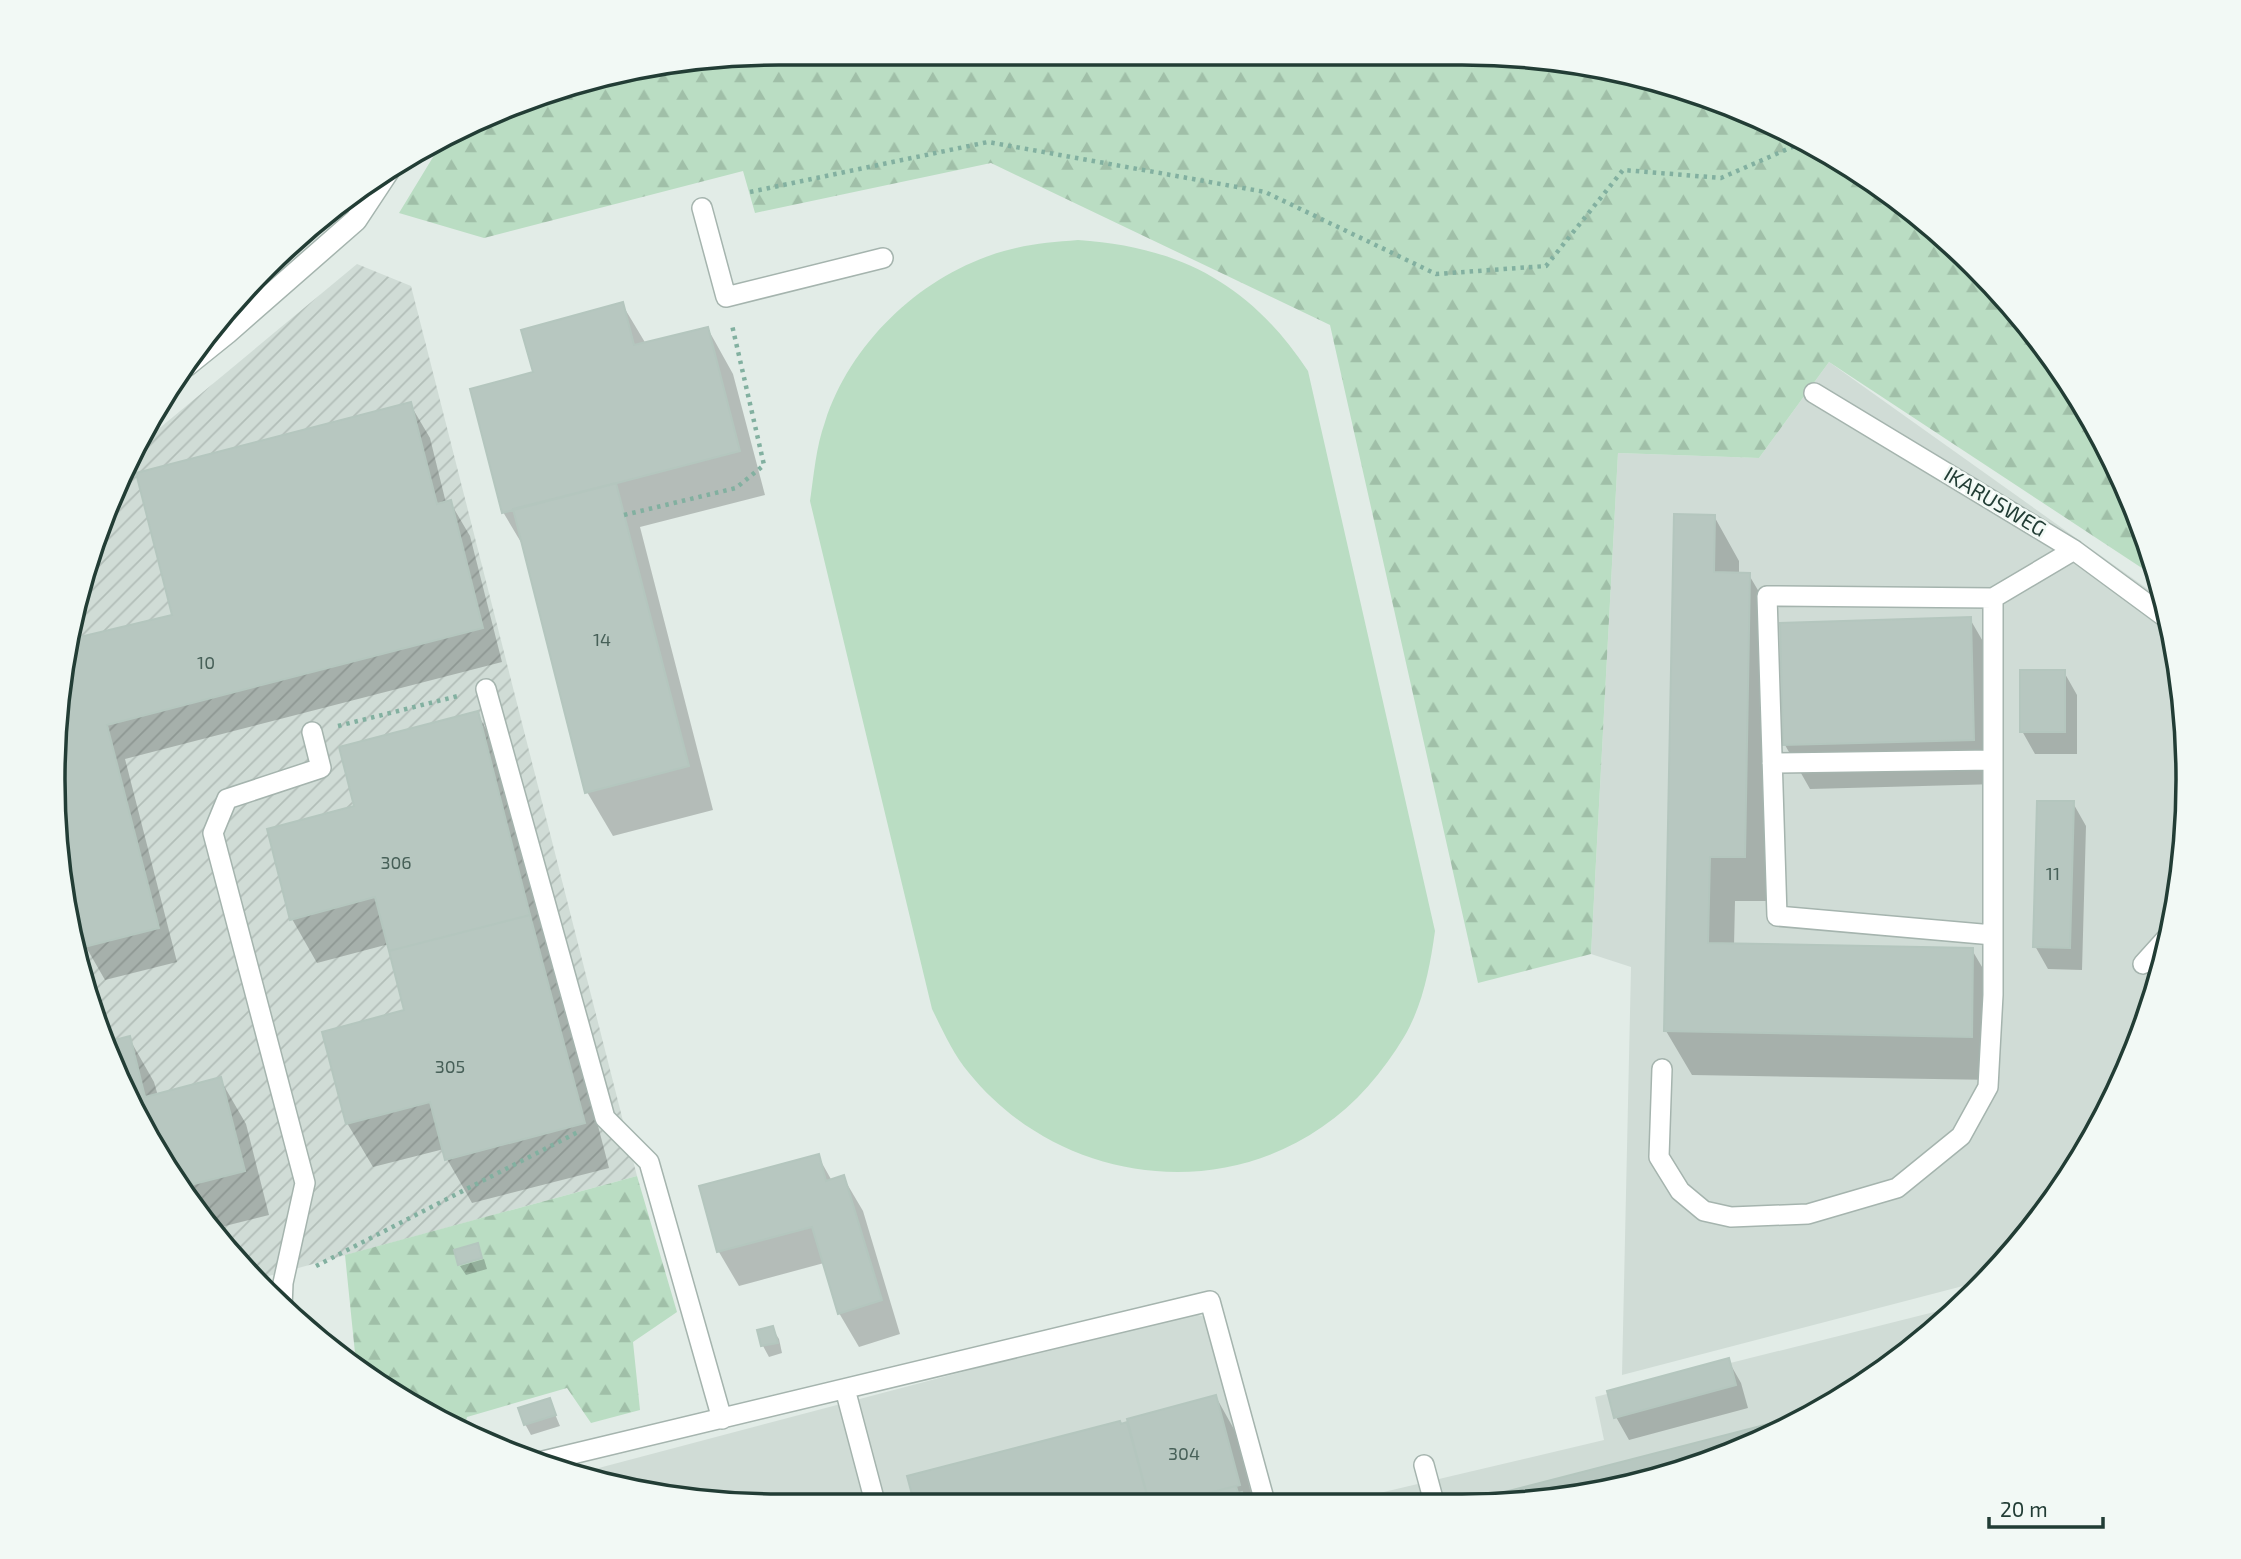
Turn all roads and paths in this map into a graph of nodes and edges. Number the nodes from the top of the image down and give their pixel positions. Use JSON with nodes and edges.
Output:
{"nodes":[{"id":1,"x":1793,"y":147,"type":"edge"},
{"id":2,"x":377,"y":189,"type":"edge"},
{"id":3,"x":750,"y":192,"type":"dead end"},
{"id":4,"x":702,"y":208,"type":"dead end"},
{"id":5,"x":883,"y":258,"type":"dead end"},
{"id":6,"x":726,"y":297,"type":"junction"},
{"id":7,"x":209,"y":348,"type":"edge"},
{"id":8,"x":1814,"y":393,"type":"dead end"},
{"id":9,"x":624,"y":515,"type":"dead end"},
{"id":10,"x":2074,"y":550,"type":"junction"},
{"id":11,"x":1993,"y":598,"type":"junction"},
{"id":12,"x":2156,"y":610,"type":"edge"},
{"id":13,"x":486,"y":689,"type":"joint"},
{"id":14,"x":312,"y":732,"type":"joint"},
{"id":15,"x":1993,"y":760,"type":"junction"},
{"id":16,"x":1772,"y":763,"type":"junction"},
{"id":17,"x":1993,"y":935,"type":"junction"},
{"id":18,"x":2155,"y":950,"type":"edge"},
{"id":19,"x":2143,"y":964,"type":"dead end"},
{"id":20,"x":1662,"y":1069,"type":"dead end"},
{"id":21,"x":605,"y":1118,"type":"junction"},
{"id":22,"x":283,"y":1283,"type":"junction"},
{"id":23,"x":283,"y":1293,"type":"edge"},
{"id":24,"x":845,"y":1389,"type":"junction"},
{"id":25,"x":722,"y":1419,"type":"junction"},
{"id":26,"x":556,"y":1458,"type":"edge"},
{"id":27,"x":1424,"y":1465,"type":"dead end"},
{"id":28,"x":873,"y":1494,"type":"edge"},
{"id":29,"x":1262,"y":1494,"type":"edge"},
{"id":30,"x":1432,"y":1494,"type":"edge"}],
"edges":[{"from":1,"to":3,"type":"path"},
{"from":2,"to":7,"type":"street"},
{"from":4,"to":6,"type":"lane"},
{"from":5,"to":6,"type":"lane"},
{"from":6,"to":9,"type":"path"},
{"from":8,"to":10,"type":"lane","name":"IKARUSWEG"},
{"from":10,"to":11,"type":"lane"},
{"from":10,"to":12,"type":"lane","name":"IKARUSWEG"},
{"from":11,"to":15,"type":"lane"},
{"from":11,"to":16,"type":"lane"},
{"from":13,"to":14,"type":"path"},
{"from":13,"to":21,"type":"lane"},
{"from":14,"to":22,"type":"lane"},
{"from":15,"to":16,"type":"lane"},
{"from":15,"to":17,"type":"lane"},
{"from":16,"to":17,"type":"lane"},
{"from":17,"to":20,"type":"lane"},
{"from":18,"to":19,"type":"lane"},
{"from":21,"to":22,"type":"path"},
{"from":21,"to":25,"type":"lane"},
{"from":22,"to":23,"type":"lane"},
{"from":24,"to":25,"type":"lane"},
{"from":24,"to":28,"type":"lane"},
{"from":24,"to":29,"type":"lane"},
{"from":25,"to":26,"type":"lane"},
{"from":27,"to":30,"type":"lane"}]}
